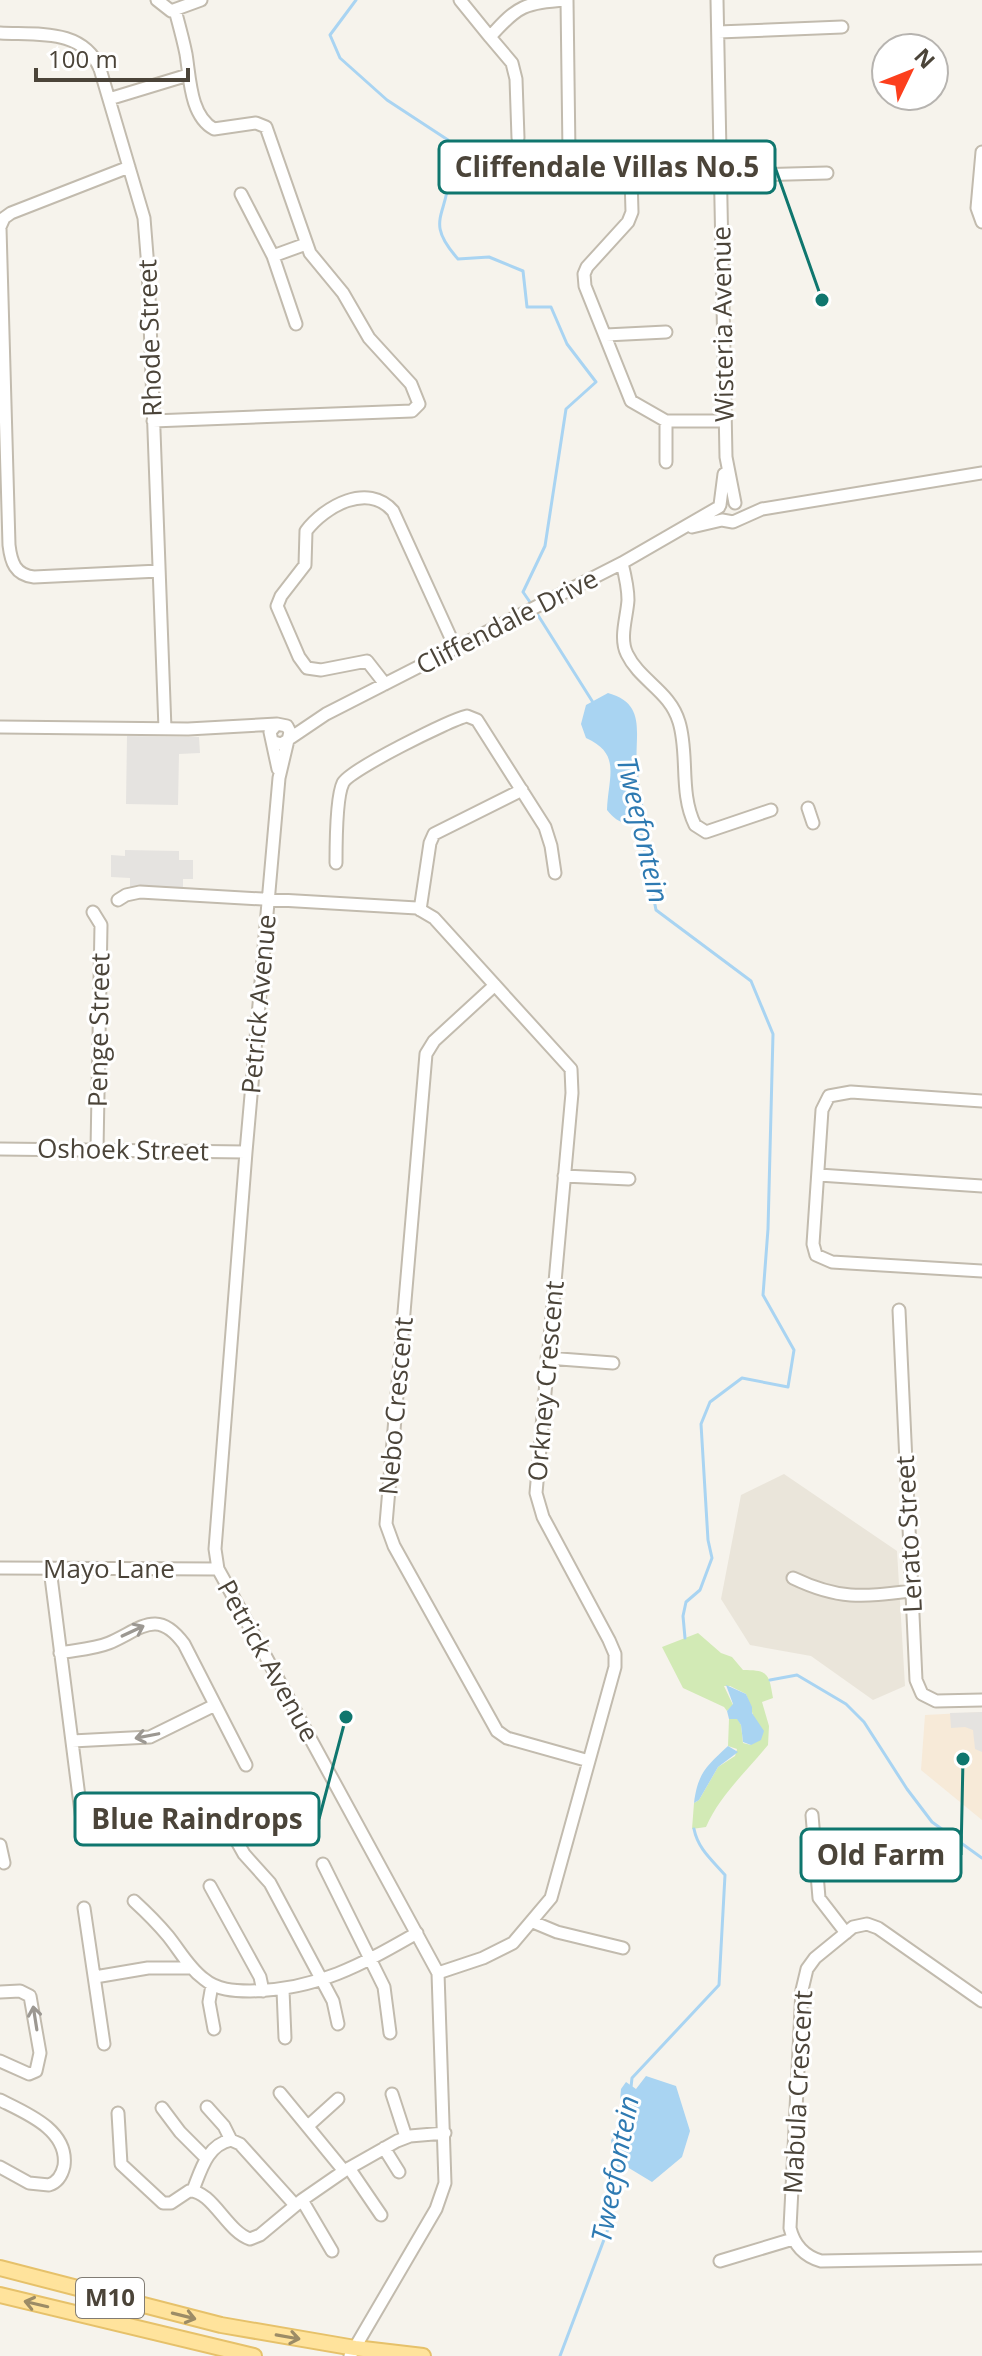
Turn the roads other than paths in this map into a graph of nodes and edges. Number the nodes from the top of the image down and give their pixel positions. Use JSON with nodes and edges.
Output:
{"nodes":[{"id":1,"x":157,"y":0,"type":"edge"},
{"id":2,"x":201,"y":0,"type":"edge"},
{"id":3,"x":460,"y":0,"type":"edge"},
{"id":4,"x":567,"y":0,"type":"edge"},
{"id":5,"x":717,"y":0,"type":"edge"},
{"id":6,"x":175,"y":10,"type":"junction"},
{"id":7,"x":842,"y":27,"type":"dead end"},
{"id":8,"x":718,"y":32,"type":"junction"},
{"id":9,"x":0,"y":33,"type":"edge"},
{"id":10,"x":490,"y":37,"type":"junction"},
{"id":11,"x":188,"y":75,"type":"junction"},
{"id":12,"x":109,"y":99,"type":"junction"},
{"id":13,"x":518,"y":138,"type":"dead end"},
{"id":14,"x":982,"y":152,"type":"edge"},
{"id":15,"x":129,"y":167,"type":"junction"},
{"id":16,"x":827,"y":173,"type":"dead end"},
{"id":17,"x":720,"y":175,"type":"junction"},
{"id":18,"x":631,"y":177,"type":"junction"},
{"id":19,"x":241,"y":194,"type":"dead end"},
{"id":20,"x":980,"y":220,"type":"edge"},
{"id":21,"x":0,"y":228,"type":"edge"},
{"id":22,"x":306,"y":244,"type":"junction"},
{"id":23,"x":273,"y":256,"type":"junction"},
{"id":24,"x":296,"y":324,"type":"dead end"},
{"id":25,"x":666,"y":332,"type":"dead end"},
{"id":26,"x":606,"y":335,"type":"junction"},
{"id":27,"x":1,"y":337,"type":"edge"},
{"id":28,"x":153,"y":421,"type":"junction"},
{"id":29,"x":666,"y":421,"type":"junction"},
{"id":30,"x":725,"y":421,"type":"junction"},
{"id":31,"x":726,"y":457,"type":"junction"},
{"id":32,"x":666,"y":462,"type":"dead end"},
{"id":33,"x":982,"y":473,"type":"edge"},
{"id":34,"x":736,"y":503,"type":"junction"},
{"id":35,"x":720,"y":506,"type":"junction"},
{"id":36,"x":762,"y":509,"type":"junction"},
{"id":37,"x":738,"y":518,"type":"junction"},
{"id":38,"x":722,"y":520,"type":"junction"},
{"id":39,"x":688,"y":528,"type":"junction"},
{"id":40,"x":622,"y":563,"type":"junction"},
{"id":41,"x":159,"y":571,"type":"junction"},
{"id":42,"x":455,"y":647,"type":"junction"},
{"id":43,"x":385,"y":684,"type":"junction"},
{"id":44,"x":326,"y":714,"type":"junction"},
{"id":45,"x":281,"y":724,"type":"junction"},
{"id":46,"x":0,"y":727,"type":"edge"},
{"id":47,"x":237,"y":728,"type":"junction"},
{"id":48,"x":165,"y":729,"type":"junction"},
{"id":49,"x":289,"y":739,"type":"junction"},
{"id":50,"x":273,"y":741,"type":"junction"},
{"id":51,"x":279,"y":778,"type":"junction"},
{"id":52,"x":522,"y":790,"type":"junction"},
{"id":53,"x":808,"y":808,"type":"dead end"},
{"id":54,"x":771,"y":810,"type":"dead end"},
{"id":55,"x":813,"y":823,"type":"dead end"},
{"id":56,"x":336,"y":863,"type":"dead end"},
{"id":57,"x":555,"y":873,"type":"dead end"},
{"id":58,"x":269,"y":899,"type":"junction"},
{"id":59,"x":118,"y":900,"type":"dead end"},
{"id":60,"x":420,"y":910,"type":"junction"},
{"id":61,"x":93,"y":912,"type":"dead end"},
{"id":62,"x":495,"y":985,"type":"junction"},
{"id":63,"x":982,"y":1101,"type":"edge"},
{"id":64,"x":0,"y":1149,"type":"edge"},
{"id":65,"x":97,"y":1150,"type":"junction"},
{"id":66,"x":246,"y":1152,"type":"junction"},
{"id":67,"x":819,"y":1175,"type":"junction"},
{"id":68,"x":564,"y":1176,"type":"junction"},
{"id":69,"x":629,"y":1179,"type":"dead end"},
{"id":70,"x":982,"y":1186,"type":"edge"},
{"id":71,"x":982,"y":1271,"type":"edge"},
{"id":72,"x":899,"y":1310,"type":"dead end"},
{"id":73,"x":547,"y":1358,"type":"junction"},
{"id":74,"x":613,"y":1363,"type":"dead end"},
{"id":75,"x":0,"y":1568,"type":"edge"},
{"id":76,"x":50,"y":1569,"type":"junction"},
{"id":77,"x":218,"y":1569,"type":"junction"},
{"id":78,"x":793,"y":1578,"type":"dead end"},
{"id":79,"x":911,"y":1591,"type":"junction"},
{"id":80,"x":60,"y":1653,"type":"junction"},
{"id":81,"x":982,"y":1700,"type":"edge"},
{"id":82,"x":215,"y":1705,"type":"junction"},
{"id":83,"x":72,"y":1741,"type":"junction"},
{"id":84,"x":589,"y":1761,"type":"junction"},
{"id":85,"x":246,"y":1765,"type":"dead end"},
{"id":86,"x":812,"y":1815,"type":"dead end"},
{"id":87,"x":230,"y":1829,"type":"dead end"},
{"id":88,"x":84,"y":1836,"type":"dead end"},
{"id":89,"x":0,"y":1845,"type":"edge"},
{"id":90,"x":4,"y":1863,"type":"dead end"},
{"id":91,"x":323,"y":1864,"type":"dead end"},
{"id":92,"x":210,"y":1886,"type":"dead end"},
{"id":93,"x":134,"y":1901,"type":"dead end"},
{"id":94,"x":84,"y":1908,"type":"dead end"},
{"id":95,"x":533,"y":1922,"type":"junction"},
{"id":96,"x":417,"y":1933,"type":"junction"},
{"id":97,"x":846,"y":1933,"type":"junction"},
{"id":98,"x":623,"y":1948,"type":"dead end"},
{"id":99,"x":372,"y":1958,"type":"junction"},
{"id":100,"x":192,"y":1968,"type":"junction"},
{"id":101,"x":438,"y":1973,"type":"junction"},
{"id":102,"x":95,"y":1977,"type":"junction"},
{"id":103,"x":322,"y":1980,"type":"junction"},
{"id":104,"x":212,"y":1985,"type":"junction"},
{"id":105,"x":283,"y":1990,"type":"junction"},
{"id":106,"x":263,"y":1991,"type":"junction"},
{"id":107,"x":0,"y":1992,"type":"edge"},
{"id":108,"x":982,"y":2001,"type":"edge"},
{"id":109,"x":338,"y":2024,"type":"dead end"},
{"id":110,"x":214,"y":2029,"type":"dead end"},
{"id":111,"x":390,"y":2033,"type":"dead end"},
{"id":112,"x":285,"y":2038,"type":"dead end"},
{"id":113,"x":104,"y":2044,"type":"dead end"},
{"id":114,"x":0,"y":2061,"type":"edge"},
{"id":115,"x":280,"y":2093,"type":"dead end"},
{"id":116,"x":392,"y":2094,"type":"dead end"},
{"id":117,"x":338,"y":2099,"type":"dead end"},
{"id":118,"x":0,"y":2100,"type":"edge"},
{"id":119,"x":207,"y":2107,"type":"dead end"},
{"id":120,"x":162,"y":2108,"type":"dead end"},
{"id":121,"x":118,"y":2113,"type":"dead end"},
{"id":122,"x":308,"y":2126,"type":"junction"},
{"id":123,"x":445,"y":2133,"type":"junction"},
{"id":124,"x":406,"y":2137,"type":"junction"},
{"id":125,"x":231,"y":2140,"type":"junction"},
{"id":126,"x":384,"y":2148,"type":"junction"},
{"id":127,"x":206,"y":2158,"type":"junction"},
{"id":128,"x":0,"y":2167,"type":"edge"},
{"id":129,"x":346,"y":2169,"type":"junction"},
{"id":130,"x":399,"y":2172,"type":"dead end"},
{"id":131,"x":193,"y":2190,"type":"junction"},
{"id":132,"x":298,"y":2203,"type":"junction"},
{"id":133,"x":381,"y":2215,"type":"dead end"},
{"id":134,"x":793,"y":2239,"type":"junction"},
{"id":135,"x":332,"y":2251,"type":"dead end"},
{"id":136,"x":982,"y":2258,"type":"edge"},
{"id":137,"x":720,"y":2261,"type":"dead end"},
{"id":138,"x":0,"y":2268,"type":"edge"},
{"id":139,"x":0,"y":2295,"type":"edge"},
{"id":140,"x":353,"y":2352,"type":"edge"},
{"id":141,"x":254,"y":2356,"type":"edge"},
{"id":142,"x":423,"y":2356,"type":"edge"}],
"edges":[{"from":1,"to":6,"type":"street"},
{"from":2,"to":6,"type":"street"},
{"from":3,"to":10,"type":"street"},
{"from":4,"to":10,"type":"street"},
{"from":4,"to":18,"type":"street"},
{"from":5,"to":8,"type":"street","name":"Wisteria Avenue"},
{"from":6,"to":11,"type":"street"},
{"from":7,"to":8,"type":"street"},
{"from":8,"to":17,"type":"street","name":"Wisteria Avenue"},
{"from":9,"to":12,"type":"street","name":"Rhode Street"},
{"from":10,"to":13,"type":"street"},
{"from":11,"to":12,"type":"street"},
{"from":11,"to":22,"type":"street"},
{"from":12,"to":15,"type":"street","name":"Rhode Street"},
{"from":14,"to":20,"type":"street"},
{"from":15,"to":21,"type":"street"},
{"from":15,"to":28,"type":"street","name":"Rhode Street"},
{"from":16,"to":17,"type":"street"},
{"from":17,"to":18,"type":"street"},
{"from":17,"to":30,"type":"street","name":"Wisteria Avenue"},
{"from":18,"to":26,"type":"street"},
{"from":19,"to":23,"type":"street"},
{"from":21,"to":27,"type":"street"},
{"from":22,"to":23,"type":"street"},
{"from":22,"to":28,"type":"street"},
{"from":23,"to":24,"type":"street"},
{"from":25,"to":26,"type":"street"},
{"from":26,"to":29,"type":"street"},
{"from":27,"to":41,"type":"street"},
{"from":28,"to":41,"type":"street","name":"Rhode Street"},
{"from":29,"to":30,"type":"street"},
{"from":29,"to":32,"type":"street"},
{"from":30,"to":31,"type":"street","name":"Wisteria Avenue"},
{"from":31,"to":34,"type":"street","name":"Wisteria Avenue"},
{"from":31,"to":35,"type":"street","name":"Wisteria Avenue"},
{"from":33,"to":36,"type":"street"},
{"from":34,"to":35,"type":"street"},
{"from":34,"to":36,"type":"street"},
{"from":34,"to":37,"type":"street"},
{"from":35,"to":38,"type":"street"},
{"from":35,"to":39,"type":"street","name":"Cliffendale Drive"},
{"from":36,"to":37,"type":"street"},
{"from":37,"to":38,"type":"street"},
{"from":38,"to":39,"type":"street","name":"Cliffendale Drive"},
{"from":39,"to":40,"type":"street","name":"Cliffendale Drive"},
{"from":40,"to":42,"type":"street","name":"Cliffendale Drive"},
{"from":40,"to":54,"type":"street"},
{"from":41,"to":48,"type":"street","name":"Rhode Street"},
{"from":42,"to":43,"type":"street","name":"Cliffendale Drive"},
{"from":42,"to":43,"type":"street"},
{"from":43,"to":44,"type":"street","name":"Cliffendale Drive"},
{"from":44,"to":45,"type":"street","name":"Cliffendale Drive"},
{"from":44,"to":49,"type":"street","name":"Cliffendale Drive"},
{"from":45,"to":47,"type":"street","name":"Cliffendale Drive"},
{"from":45,"to":49,"type":"street"},
{"from":45,"to":50,"type":"street"},
{"from":46,"to":48,"type":"street","name":"Cliffendale Drive"},
{"from":47,"to":48,"type":"street","name":"Cliffendale Drive"},
{"from":47,"to":50,"type":"street","name":"Cliffendale Drive"},
{"from":49,"to":50,"type":"street"},
{"from":49,"to":51,"type":"street","name":"Petrick Avenue"},
{"from":50,"to":51,"type":"street","name":"Petrick Avenue"},
{"from":51,"to":58,"type":"street","name":"Petrick Avenue"},
{"from":52,"to":56,"type":"street"},
{"from":52,"to":57,"type":"street"},
{"from":52,"to":60,"type":"street"},
{"from":53,"to":55,"type":"street"},
{"from":58,"to":59,"type":"street"},
{"from":58,"to":60,"type":"street"},
{"from":58,"to":66,"type":"street","name":"Petrick Avenue"},
{"from":60,"to":62,"type":"street","name":"Orkney Crescent"},
{"from":61,"to":65,"type":"street","name":"Penge Street"},
{"from":62,"to":68,"type":"street","name":"Orkney Crescent"},
{"from":62,"to":84,"type":"street","name":"Nebo Crescent"},
{"from":63,"to":67,"type":"street"},
{"from":64,"to":65,"type":"street","name":"Oshoek Street"},
{"from":65,"to":66,"type":"street","name":"Oshoek Street"},
{"from":66,"to":77,"type":"street","name":"Petrick Avenue"},
{"from":67,"to":70,"type":"street"},
{"from":67,"to":71,"type":"street"},
{"from":68,"to":69,"type":"street"},
{"from":68,"to":73,"type":"street","name":"Orkney Crescent"},
{"from":72,"to":79,"type":"street","name":"Lerato Street"},
{"from":73,"to":74,"type":"street"},
{"from":73,"to":84,"type":"street","name":"Orkney Crescent"},
{"from":75,"to":76,"type":"street","name":"Mayo Lane"},
{"from":76,"to":77,"type":"street","name":"Mayo Lane"},
{"from":76,"to":80,"type":"street"},
{"from":77,"to":96,"type":"street","name":"Petrick Avenue"},
{"from":78,"to":79,"type":"street"},
{"from":79,"to":81,"type":"street","name":"Lerato Street"},
{"from":80,"to":82,"type":"street","one_way":true},
{"from":80,"to":83,"type":"street"},
{"from":82,"to":83,"type":"street","one_way":true},
{"from":82,"to":85,"type":"street"},
{"from":83,"to":88,"type":"street"},
{"from":84,"to":95,"type":"street","name":"Orkney Crescent"},
{"from":86,"to":97,"type":"street"},
{"from":87,"to":103,"type":"street"},
{"from":89,"to":90,"type":"street"},
{"from":91,"to":99,"type":"street"},
{"from":92,"to":106,"type":"street"},
{"from":93,"to":100,"type":"street"},
{"from":94,"to":102,"type":"street"},
{"from":95,"to":98,"type":"street"},
{"from":95,"to":101,"type":"street","name":"Orkney Crescent"},
{"from":96,"to":99,"type":"street"},
{"from":96,"to":101,"type":"street","name":"Petrick Avenue"},
{"from":97,"to":108,"type":"street"},
{"from":97,"to":134,"type":"street","name":"Mabula Crescent"},
{"from":99,"to":103,"type":"street"},
{"from":99,"to":111,"type":"street"},
{"from":100,"to":102,"type":"street"},
{"from":100,"to":104,"type":"street"},
{"from":101,"to":123,"type":"street","name":"Petrick Avenue"},
{"from":102,"to":113,"type":"street"},
{"from":103,"to":105,"type":"street"},
{"from":103,"to":109,"type":"street"},
{"from":104,"to":106,"type":"street"},
{"from":104,"to":110,"type":"street"},
{"from":105,"to":106,"type":"street"},
{"from":105,"to":112,"type":"street"},
{"from":114,"to":107,"type":"street","one_way":true},
{"from":115,"to":122,"type":"street"},
{"from":116,"to":124,"type":"street"},
{"from":117,"to":122,"type":"street"},
{"from":118,"to":128,"type":"street"},
{"from":119,"to":125,"type":"street"},
{"from":120,"to":127,"type":"street"},
{"from":121,"to":131,"type":"street"},
{"from":122,"to":129,"type":"street"},
{"from":123,"to":124,"type":"street"},
{"from":123,"to":140,"type":"street","name":"Petrick Avenue"},
{"from":124,"to":126,"type":"street"},
{"from":125,"to":127,"type":"street"},
{"from":125,"to":132,"type":"street"},
{"from":126,"to":129,"type":"street"},
{"from":126,"to":130,"type":"street"},
{"from":127,"to":131,"type":"street"},
{"from":129,"to":132,"type":"street"},
{"from":129,"to":133,"type":"street"},
{"from":131,"to":132,"type":"street"},
{"from":132,"to":135,"type":"street"},
{"from":134,"to":136,"type":"street"},
{"from":134,"to":137,"type":"street"},
{"from":138,"to":140,"type":"main road","number":"M10","one_way":true},
{"from":141,"to":139,"type":"main road","number":"M10","one_way":true},
{"from":140,"to":142,"type":"main road","number":"M10"}]}
